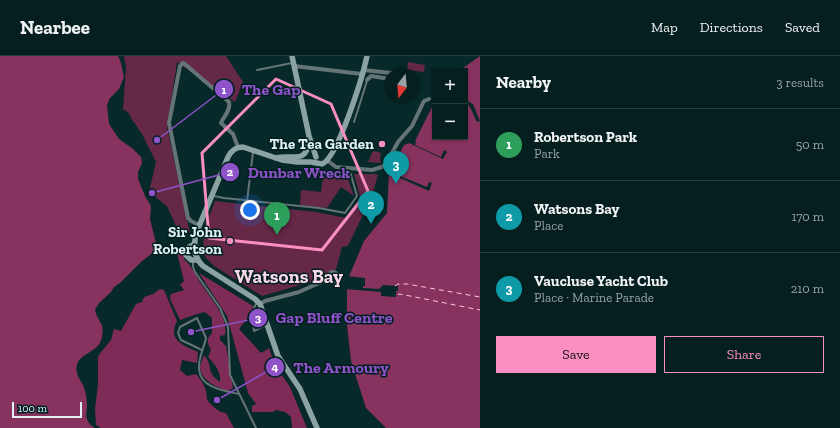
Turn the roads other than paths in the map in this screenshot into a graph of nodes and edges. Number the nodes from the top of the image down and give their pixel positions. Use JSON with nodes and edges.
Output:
{"nodes":[{"id":1,"x":292,"y":56,"type":"edge"},
{"id":2,"x":367,"y":56,"type":"edge"},
{"id":3,"x":294,"y":64,"type":"junction"},
{"id":4,"x":258,"y":70,"type":"dead end"},
{"id":5,"x":363,"y":72,"type":"junction"},
{"id":6,"x":384,"y":73,"type":"edge"},
{"id":7,"x":384,"y":78,"type":"edge"},
{"id":8,"x":367,"y":80,"type":"joint"},
{"id":9,"x":429,"y":99,"type":"dead end"},
{"id":10,"x":354,"y":122,"type":"dead end"},
{"id":11,"x":309,"y":136,"type":"junction"},
{"id":12,"x":238,"y":147,"type":"junction"},
{"id":13,"x":254,"y":151,"type":"junction"},
{"id":14,"x":305,"y":152,"type":"junction"},
{"id":15,"x":315,"y":155,"type":"junction"},
{"id":16,"x":276,"y":158,"type":"junction"},
{"id":17,"x":328,"y":161,"type":"junction"},
{"id":18,"x":309,"y":162,"type":"junction"},
{"id":19,"x":349,"y":168,"type":"junction"},
{"id":20,"x":212,"y":195,"type":"junction"},
{"id":21,"x":247,"y":201,"type":"junction"},
{"id":22,"x":199,"y":225,"type":"junction"},
{"id":23,"x":194,"y":244,"type":"junction"},
{"id":24,"x":196,"y":261,"type":"junction"},
{"id":25,"x":328,"y":279,"type":"dead end"},
{"id":26,"x":259,"y":303,"type":"junction"},
{"id":27,"x":268,"y":325,"type":"junction"},
{"id":28,"x":202,"y":350,"type":"junction"},
{"id":29,"x":239,"y":394,"type":"junction"},
{"id":30,"x":256,"y":428,"type":"edge"},
{"id":31,"x":317,"y":428,"type":"edge"}],
"edges":[{"from":1,"to":3,"type":"street"},
{"from":2,"to":5,"type":"street"},
{"from":3,"to":4,"type":"lane"},
{"from":3,"to":5,"type":"street"},
{"from":3,"to":11,"type":"street"},
{"from":5,"to":6,"type":"street"},
{"from":5,"to":17,"type":"street"},
{"from":7,"to":8,"type":"street"},
{"from":8,"to":10,"type":"lane"},
{"from":9,"to":19,"type":"street"},
{"from":11,"to":14,"type":"street"},
{"from":11,"to":15,"type":"street"},
{"from":12,"to":13,"type":"street"},
{"from":12,"to":20,"type":"street"},
{"from":12,"to":22,"type":"street"},
{"from":13,"to":16,"type":"street"},
{"from":13,"to":21,"type":"lane"},
{"from":14,"to":15,"type":"street"},
{"from":14,"to":16,"type":"street"},
{"from":14,"to":18,"type":"street"},
{"from":15,"to":17,"type":"street"},
{"from":15,"to":18,"type":"street"},
{"from":16,"to":18,"type":"street"},
{"from":17,"to":18,"type":"street"},
{"from":17,"to":19,"type":"street"},
{"from":19,"to":21,"type":"lane"},
{"from":20,"to":21,"type":"lane"},
{"from":20,"to":22,"type":"street"},
{"from":22,"to":23,"type":"street"},
{"from":23,"to":24,"type":"street"},
{"from":23,"to":24,"type":"street"},
{"from":24,"to":26,"type":"street"},
{"from":24,"to":29,"type":"lane"},
{"from":25,"to":26,"type":"street"},
{"from":26,"to":27,"type":"street"},
{"from":26,"to":27,"type":"lane"},
{"from":27,"to":31,"type":"street"},
{"from":28,"to":28,"type":"lane"},
{"from":28,"to":29,"type":"lane"},
{"from":29,"to":30,"type":"lane"}]}
